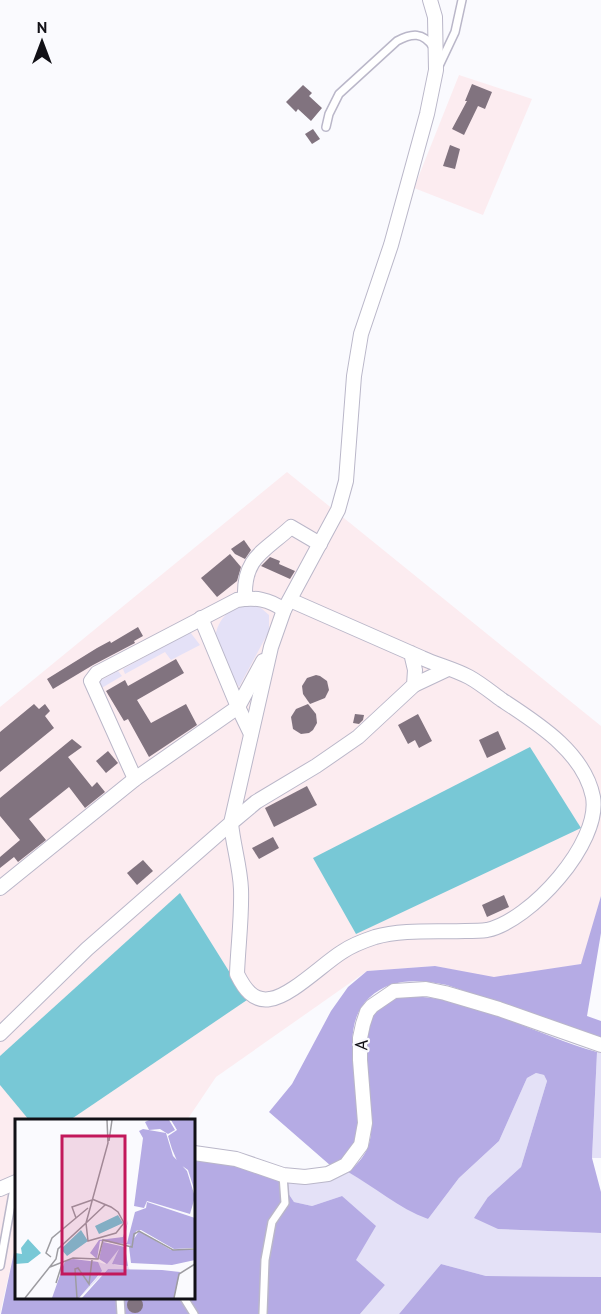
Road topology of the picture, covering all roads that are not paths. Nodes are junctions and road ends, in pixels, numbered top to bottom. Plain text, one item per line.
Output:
1 (430, 0) edge
2 (462, 0) edge
3 (436, 50) junction
4 (436, 70) junction
5 (326, 127) dead end
6 (320, 544) junction
7 (245, 599) junction
8 (287, 605) junction
9 (201, 618) junction
10 (271, 647) junction
11 (411, 653) junction
12 (448, 669) junction
13 (414, 685) junction
14 (238, 707) junction
15 (251, 734) junction
16 (135, 779) junction
17 (231, 823) junction
18 (0, 888) edge
19 (0, 1034) edge
20 (601, 1045) edge
21 (195, 1153) edge
22 (283, 1175) junction
23 (15, 1182) edge
24 (15, 1187) edge
25 (0, 1189) edge
26 (0, 1266) edge
27 (120, 1299) edge
28 (185, 1299) edge
29 (121, 1314) edge
30 (194, 1314) edge
31 (263, 1314) edge

1 - 3 street
2 - 4 lane
3 - 4 street
3 - 5 lane
4 - 6 street
6 - 7 street
6 - 8 street
7 - 8 street
7 - 9 street
8 - 10 street
8 - 11 street
9 - 14 street
9 - 16 street
10 - 14 street
10 - 15 street
11 - 12 street
11 - 13 street
12 - 13 street
12 - 17 street
13 - 17 street
14 - 15 street
14 - 16 street
15 - 17 street
16 - 18 street
17 - 19 street
20 - 22 street, A
21 - 22 street, A
22 - 31 lane
23 - 25 street
24 - 26 lane
27 - 29 lane
28 - 30 lane

